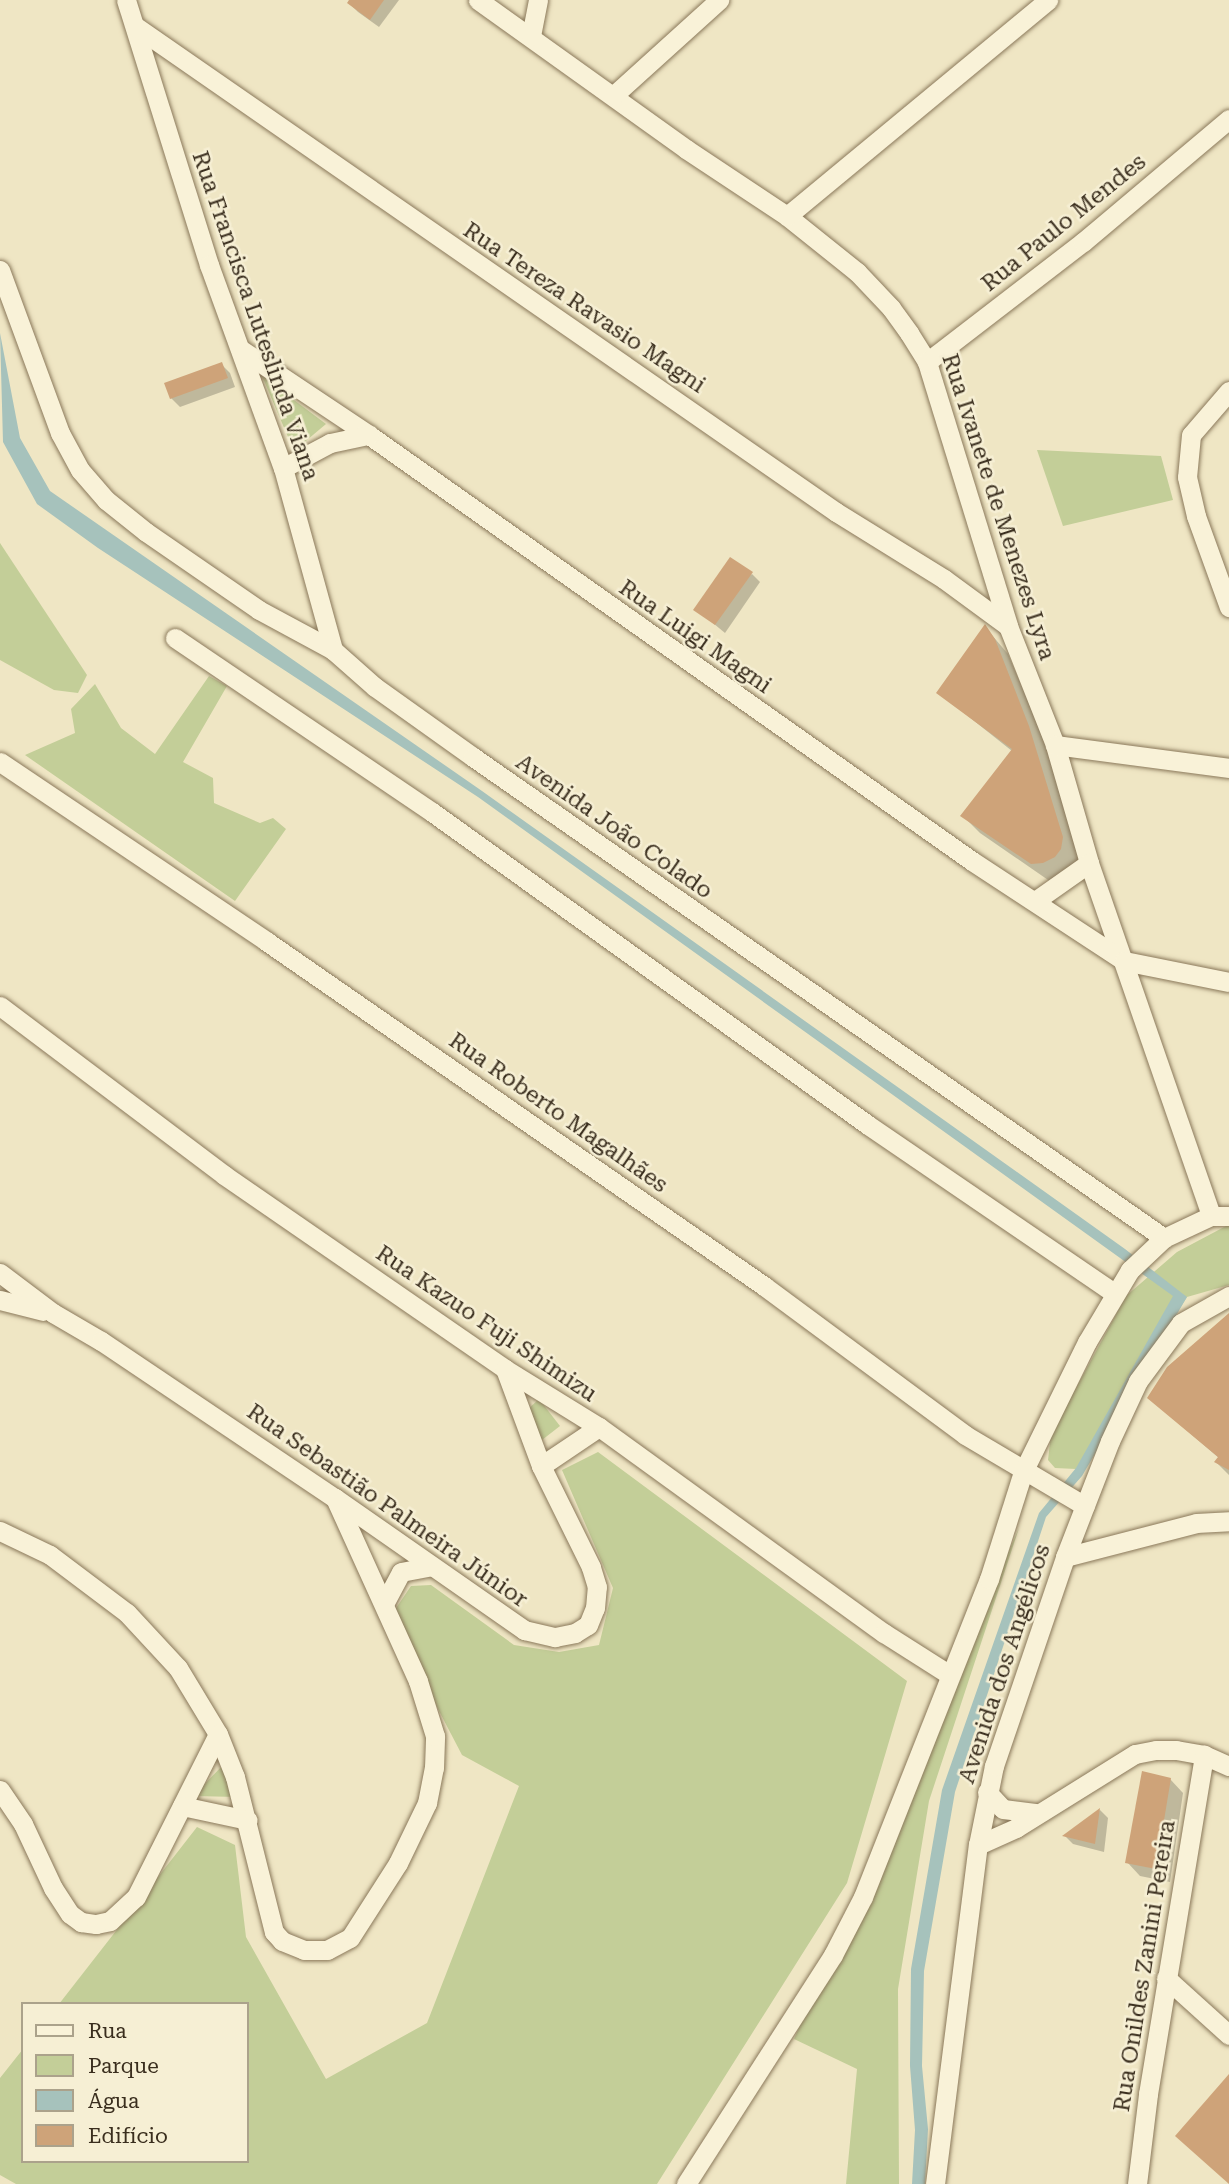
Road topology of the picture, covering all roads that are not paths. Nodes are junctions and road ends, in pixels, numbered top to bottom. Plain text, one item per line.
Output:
1 (126, 0) edge
2 (478, 0) edge
3 (538, 0) edge
4 (719, 0) edge
5 (1048, 0) edge
6 (135, 26) junction
7 (531, 36) junction
8 (614, 95) junction
9 (1229, 120) edge
10 (788, 216) junction
11 (0, 270) edge
12 (240, 349) junction
13 (927, 362) junction
14 (1229, 391) edge
15 (369, 435) junction
16 (283, 468) junction
17 (1229, 607) edge
18 (1008, 626) junction
19 (175, 638) dead end
20 (333, 650) junction
21 (1055, 745) junction
22 (0, 762) edge
23 (1229, 768) edge
24 (1088, 863) junction
25 (1035, 901) junction
26 (1124, 961) junction
27 (1229, 982) edge
28 (0, 1006) edge
29 (1220, 1216) edge
30 (1164, 1238) junction
31 (0, 1273) edge
32 (1114, 1293) junction
33 (1229, 1296) edge
34 (0, 1300) edge
35 (53, 1313) junction
36 (505, 1369) junction
37 (599, 1427) junction
38 (541, 1466) junction
39 (1023, 1472) junction
40 (335, 1498) junction
41 (1085, 1506) junction
42 (1229, 1521) edge
43 (0, 1531) edge
44 (1065, 1557) junction
45 (431, 1566) junction
46 (384, 1604) junction
47 (950, 1675) junction
48 (218, 1734) junction
49 (1204, 1755) junction
50 (1229, 1766) edge
51 (0, 1790) edge
52 (987, 1792) junction
53 (182, 1806) junction
54 (1037, 1813) junction
55 (248, 1820) junction
56 (978, 1845) junction
57 (1166, 1978) junction
58 (1229, 2035) edge
59 (686, 2184) edge
60 (935, 2184) edge
61 (1137, 2184) edge

1 - 6 street, Rua Francisca Luteslinda Viana
2 - 7 street, Rua Ivanete de Menezes Lyra
3 - 7 street
4 - 8 street
5 - 10 street
6 - 12 street, Rua Francisca Luteslinda Viana
6 - 18 street, Rua Tereza Ravasio Magni
7 - 8 street, Rua Ivanete de Menezes Lyra
8 - 10 street, Rua Ivanete de Menezes Lyra
9 - 13 street, Rua Paulo Mendes
10 - 13 street, Rua Ivanete de Menezes Lyra
11 - 20 street, Avenida João Colado
12 - 15 street, Rua Luigi Magni
12 - 16 street, Rua Francisca Luteslinda Viana
13 - 18 street, Rua Ivanete de Menezes Lyra
14 - 17 street
15 - 16 street
15 - 25 street, Rua Luigi Magni
16 - 20 street, Rua Francisca Luteslinda Viana
18 - 21 street, Rua Ivanete de Menezes Lyra
19 - 32 street
20 - 30 street, Avenida João Colado
21 - 23 street
21 - 24 street, Rua Ivanete de Menezes Lyra
22 - 39 street, Rua Roberto Magalhães
24 - 25 street
24 - 26 street, Rua Ivanete de Menezes Lyra
25 - 26 street, Rua Luigi Magni
26 - 27 street
26 - 29 street, Rua Ivanete de Menezes Lyra
28 - 36 street, Rua Kazuo Fuji Shimizu
29 - 30 street
30 - 32 street
31 - 35 street, Rua Sebastião Palmeira Júnior
32 - 39 street
33 - 41 street, Avenida dos Angélicos
34 - 35 street
35 - 40 street, Rua Sebastião Palmeira Júnior
36 - 37 street, Rua Kazuo Fuji Shimizu
36 - 38 street
37 - 38 street
37 - 47 street, Rua Kazuo Fuji Shimizu
38 - 45 street, Rua Sebastião Palmeira Júnior
39 - 41 street, Rua Roberto Magalhães
39 - 47 street
40 - 45 street, Rua Sebastião Palmeira Júnior
40 - 46 street
41 - 44 street, Avenida dos Angélicos
42 - 44 street
43 - 48 street
44 - 52 street, Avenida dos Angélicos
45 - 46 street
46 - 55 street
47 - 59 street
48 - 53 street
48 - 55 street
49 - 50 street
49 - 54 street
49 - 57 street, Rua Onildes Zanini Pereira
51 - 53 street
52 - 54 street
52 - 56 street, Avenida dos Angélicos
53 - 55 street
54 - 56 street
56 - 60 street, Avenida dos Angélicos
57 - 58 street
57 - 61 street, Rua Onildes Zanini Pereira

